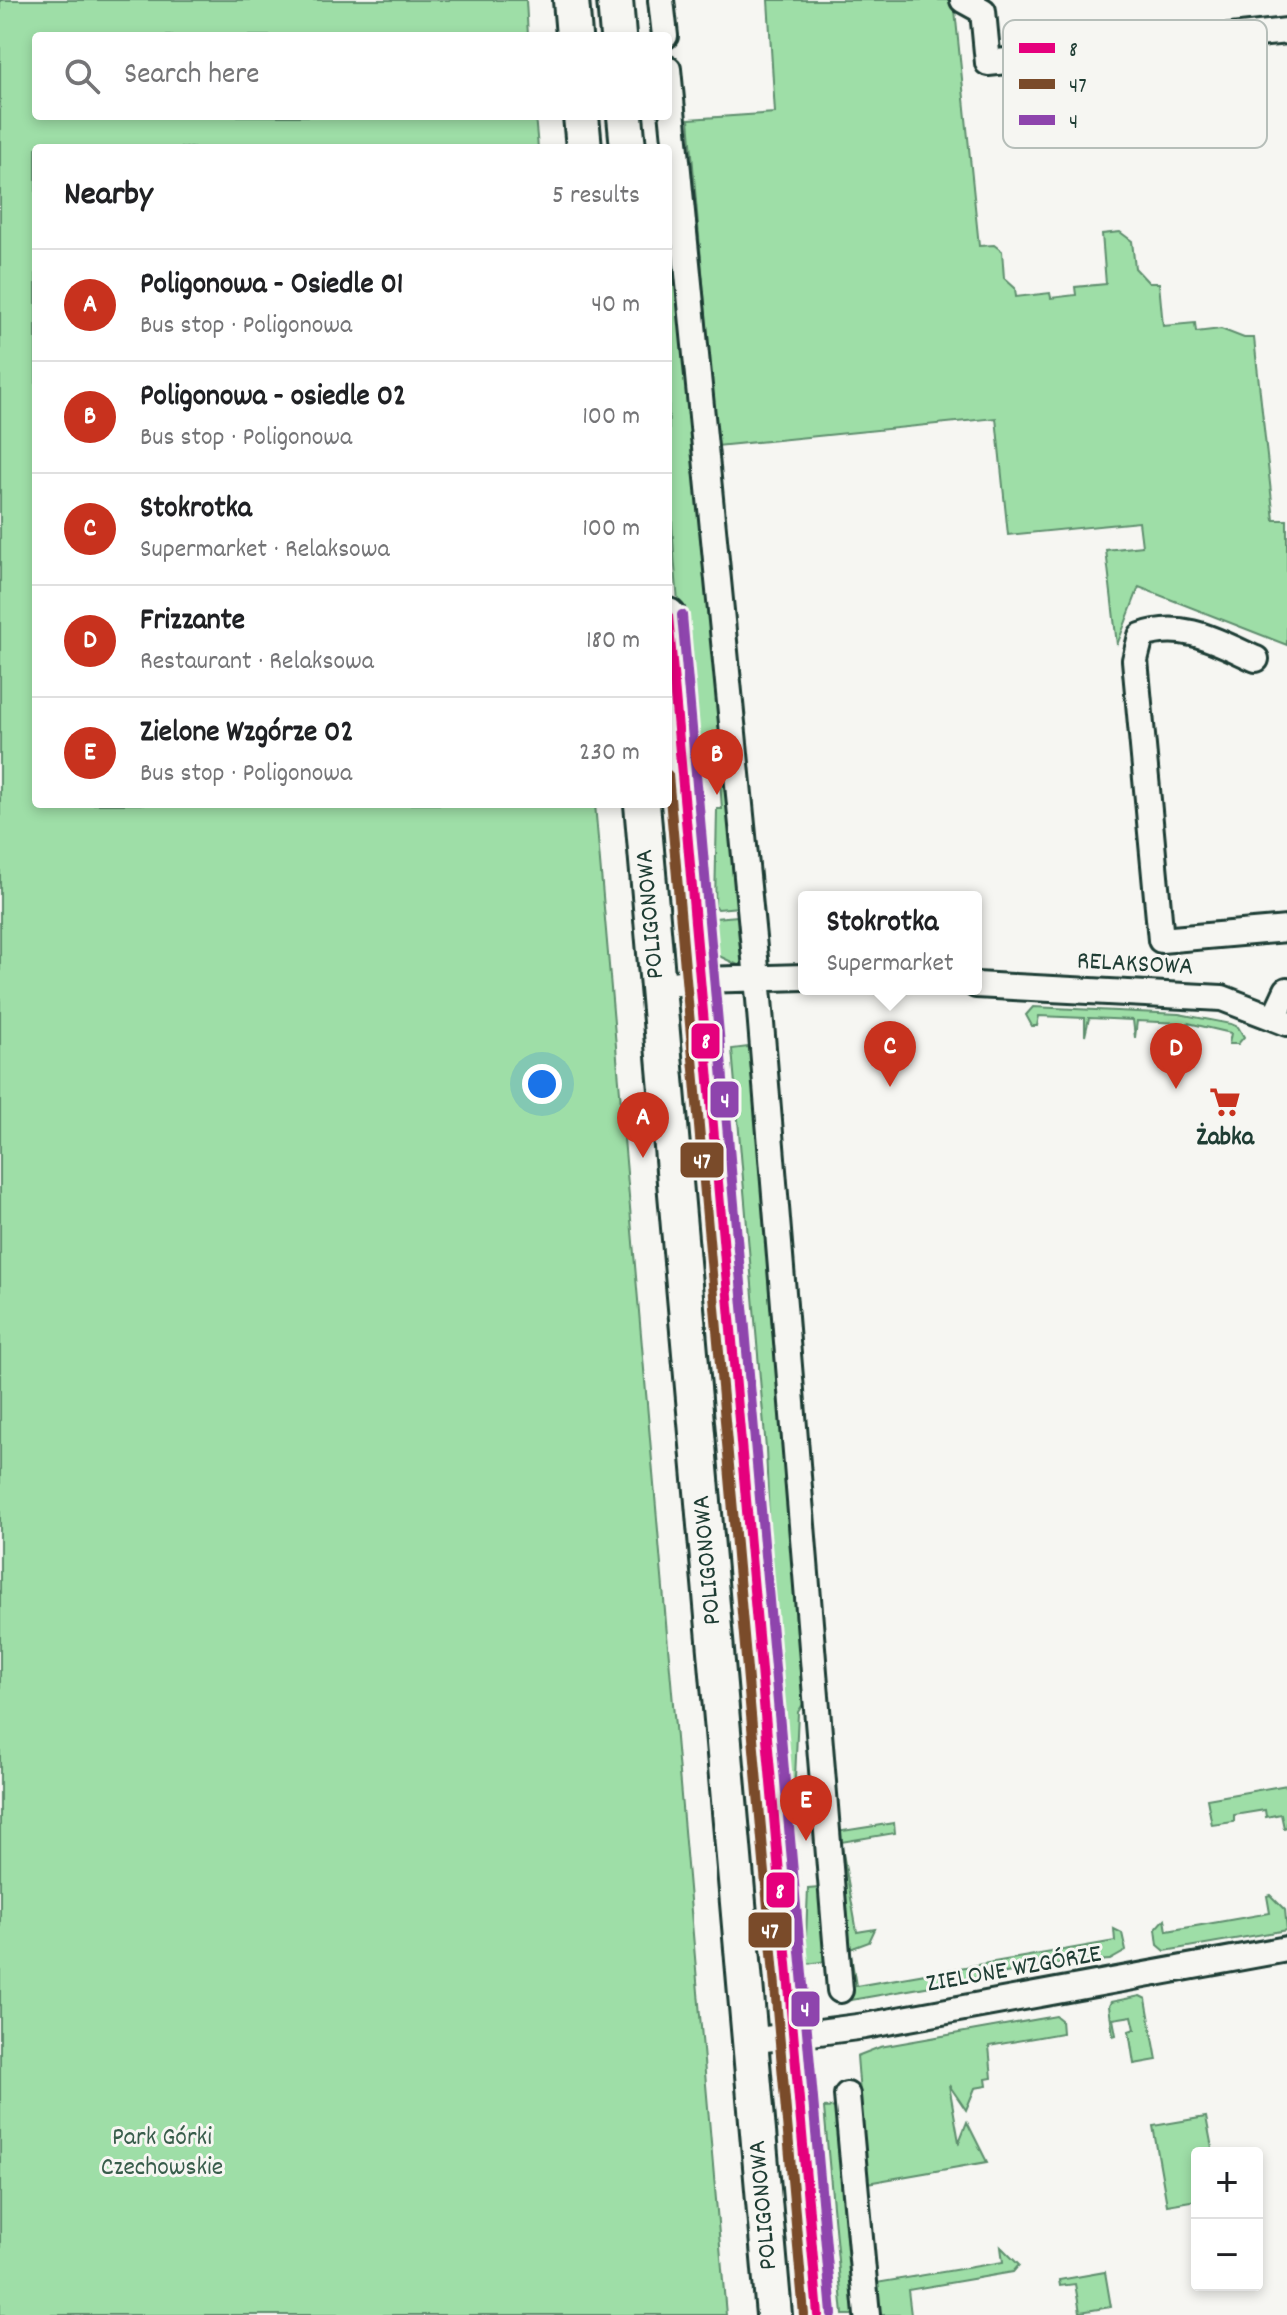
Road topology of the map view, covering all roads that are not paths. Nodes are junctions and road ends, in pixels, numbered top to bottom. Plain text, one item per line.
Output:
1 (571, 0) edge
2 (615, 0) edge
3 (661, 0) edge
4 (963, 0) edge
5 (1287, 31) edge
6 (574, 32) edge
7 (618, 32) edge
8 (665, 32) edge
9 (1267, 33) edge
10 (1003, 61) edge
11 (672, 110) edge
12 (581, 120) edge
13 (625, 120) edge
14 (584, 144) edge
15 (628, 144) edge
16 (1256, 659) dead end
17 (672, 663) edge
18 (642, 808) edge
19 (1287, 929) edge
20 (798, 977) edge
21 (756, 978) junction
22 (699, 980) junction
23 (982, 985) edge
24 (658, 986) junction
25 (1287, 990) edge
26 (1280, 1020) edge
27 (1287, 1949) edge
28 (840, 1990) dead end
29 (793, 2037) junction
30 (750, 2041) junction
31 (847, 2095) dead end
32 (774, 2315) edge
33 (818, 2315) edge
34 (867, 2315) edge

1 - 6 main road
2 - 7 main road
3 - 8 street
4 - 10 street
5 - 9 street
11 - 21 street
12 - 14 main road
13 - 15 main road
16 - 19 street
17 - 22 main road, POLIGONOWA
18 - 24 main road, POLIGONOWA
20 - 21 street
21 - 22 street
21 - 28 street
22 - 24 street
22 - 29 main road, POLIGONOWA
23 - 26 street, RELAKSOWA
24 - 30 main road, POLIGONOWA
25 - 26 street
27 - 29 street, ZIELONE WZGÓRZE
29 - 30 street, ZIELONE WZGÓRZE
29 - 33 main road, POLIGONOWA
30 - 32 main road, POLIGONOWA
31 - 34 street

